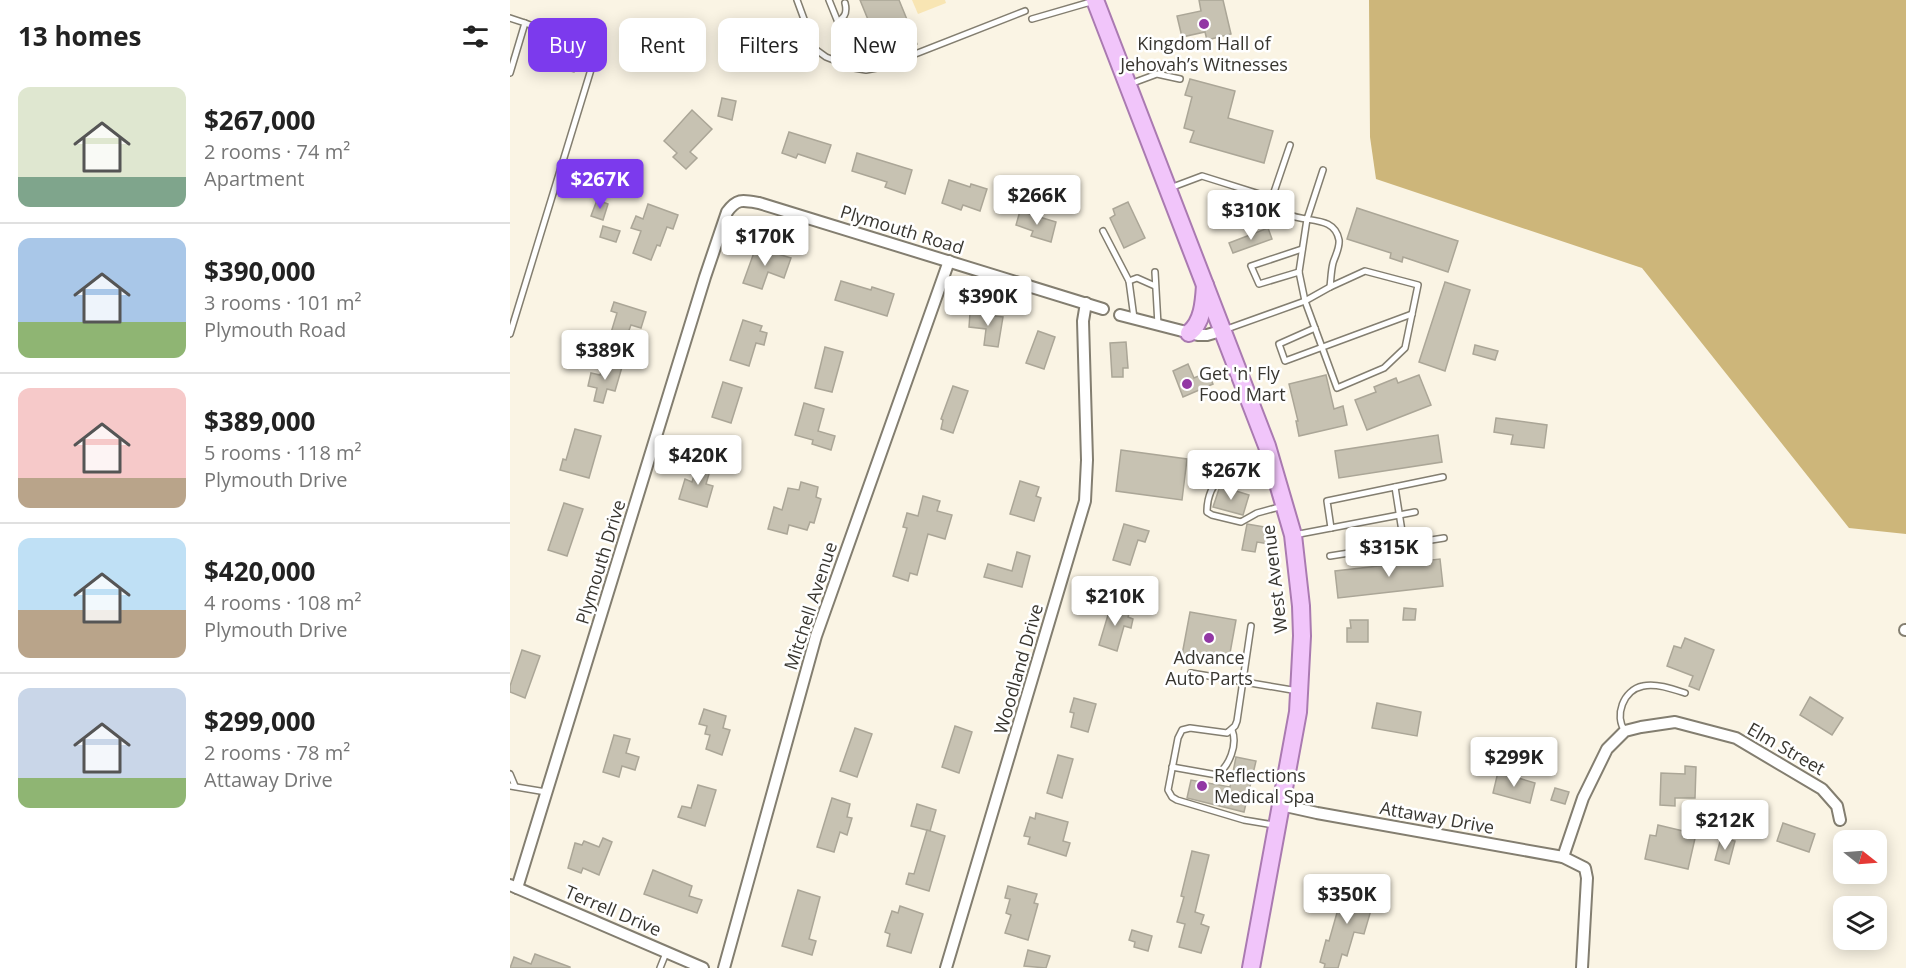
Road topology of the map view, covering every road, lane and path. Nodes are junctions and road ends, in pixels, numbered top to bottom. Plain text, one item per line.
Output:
1 (797, 0) edge
2 (829, 0) edge
3 (1095, 0) edge
4 (845, 3) dead end
5 (1025, 11) dead end
6 (510, 18) edge
7 (837, 18) edge
8 (841, 18) edge
9 (1032, 19) dead end
10 (525, 23) junction
11 (917, 53) edge
12 (831, 59) edge
13 (510, 73) edge
14 (1180, 79) dead end
15 (1128, 84) junction
16 (1290, 145) dead end
17 (1323, 170) dead end
18 (1168, 189) junction
19 (1272, 198) junction
20 (759, 203) joint
21 (1307, 219) junction
22 (1103, 231) dead end
23 (1302, 249) junction
24 (948, 261) junction
25 (1155, 272) dead end
26 (1299, 272) junction
27 (1129, 281) junction
28 (1205, 284) junction
29 (1155, 286) junction
30 (1330, 287) junction
31 (1305, 301) junction
32 (1086, 303) junction
33 (1103, 309) dead end
34 (1412, 314) junction
35 (1120, 315) dead end
36 (1135, 319) junction
37 (1158, 325) junction
38 (1315, 328) junction
39 (1224, 330) junction
40 (1189, 333) junction
41 (510, 334) edge
42 (1322, 347) junction
43 (1268, 450) junction
44 (1443, 477) dead end
45 (1395, 486) junction
46 (1285, 505) junction
47 (1415, 512) dead end
48 (1399, 515) junction
49 (1331, 528) junction
50 (1293, 535) junction
51 (1444, 538) dead end
52 (1404, 544) junction
53 (1330, 556) dead end
54 (1251, 626) dead end
55 (1191, 673) dead end
56 (1244, 682) junction
57 (1300, 692) junction
58 (1684, 693) dead end
59 (1232, 730) junction
60 (1626, 731) junction
61 (1172, 767) junction
62 (510, 774) edge
63 (512, 786) edge
64 (548, 792) junction
65 (1281, 805) junction
66 (1840, 820) dead end
67 (1278, 826) junction
68 (1563, 857) junction
69 (513, 886) edge
70 (667, 952) junction
71 (660, 968) edge
72 (703, 968) edge
73 (724, 968) edge
74 (946, 968) edge
75 (1251, 968) edge
76 (1582, 968) edge

1 - 12 lane
2 - 7 lane
3 - 9 lane
3 - 15 main road, West Avenue
4 - 8 lane
5 - 11 lane
6 - 10 lane
10 - 13 lane
10 - 41 lane
14 - 15 lane
15 - 18 main road, West Avenue
16 - 19 lane
17 - 21 lane
18 - 19 lane
18 - 28 main road, West Avenue
19 - 21 lane
20 - 24 street, Plymouth Road
20 - 64 street, Plymouth Drive
21 - 23 lane
21 - 30 lane
22 - 27 lane
23 - 26 lane
23 - 26 lane
24 - 32 street, Plymouth Road
24 - 73 street, Mitchell Avenue
25 - 29 lane
26 - 31 lane
27 - 29 lane
27 - 36 lane
28 - 39 main road, West Avenue
28 - 40 main road
29 - 37 lane
30 - 31 lane
30 - 34 lane
31 - 38 lane
31 - 39 lane
32 - 33 street, Plymouth Road
32 - 74 street, Woodland Drive
34 - 42 lane
34 - 42 lane
35 - 36 street
36 - 37 street
37 - 40 street
38 - 42 lane
38 - 42 lane
39 - 40 street
39 - 43 main road, West Avenue
43 - 46 main road, West Avenue
43 - 46 lane
44 - 45 lane
45 - 48 lane
45 - 49 lane
46 - 50 main road, West Avenue
47 - 48 lane
48 - 49 lane
48 - 52 lane
49 - 50 lane
50 - 57 main road, West Avenue
51 - 52 lane
52 - 53 lane
54 - 56 lane
55 - 56 lane
56 - 57 lane
56 - 59 lane
57 - 65 main road, West Avenue
58 - 60 lane
59 - 61 lane
59 - 61 lane
60 - 66 street, Elm Street
60 - 68 street
61 - 67 lane
62 - 63 lane
63 - 64 lane
64 - 69 street, Plymouth Drive
65 - 67 main road, West Avenue
65 - 68 street, Attaway Drive
67 - 75 main road, West Avenue
68 - 76 street, Attaway Drive
69 - 70 street, Terrell Drive
70 - 71 lane
70 - 72 street, Terrell Drive

